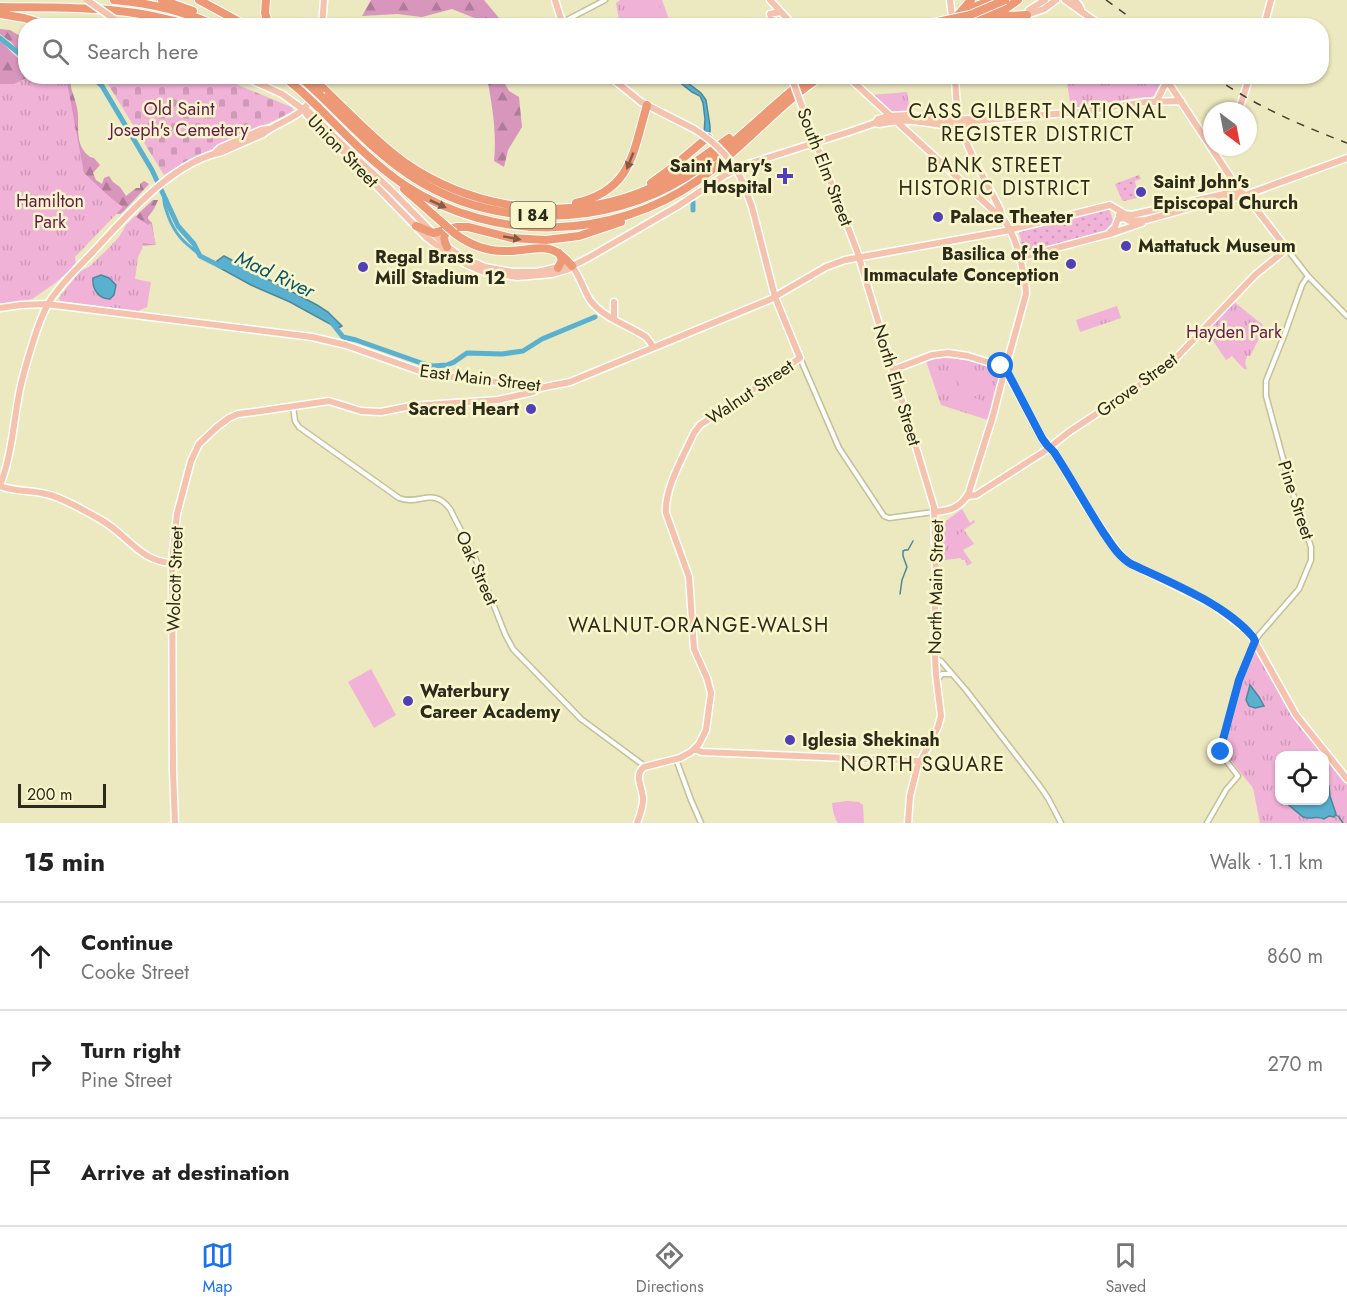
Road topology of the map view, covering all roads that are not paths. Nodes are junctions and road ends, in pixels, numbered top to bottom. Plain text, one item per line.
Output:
1 (87, 0) edge
2 (114, 0) edge
3 (162, 0) edge
4 (199, 0) edge
5 (266, 0) edge
6 (324, 0) edge
7 (555, 0) edge
8 (605, 0) edge
9 (770, 0) edge
10 (950, 0) edge
11 (971, 0) edge
12 (992, 0) edge
13 (1006, 0) edge
14 (1018, 0) edge
15 (1045, 0) edge
16 (1056, 0) edge
17 (1065, 0) edge
18 (1074, 0) edge
19 (1271, 0) edge
20 (0, 8) edge
21 (1080, 9) junction
22 (780, 12) junction
23 (0, 14) edge
24 (1027, 15) junction
25 (24, 18) edge
26 (112, 18) edge
27 (164, 18) edge
28 (196, 18) edge
29 (208, 18) edge
30 (233, 18) edge
31 (267, 18) edge
32 (323, 18) edge
33 (562, 18) edge
34 (574, 18) edge
35 (771, 18) edge
36 (786, 18) edge
37 (952, 18) edge
38 (956, 18) edge
39 (959, 18) edge
40 (963, 18) edge
41 (975, 18) edge
42 (981, 18) edge
43 (992, 18) edge
44 (1004, 18) edge
45 (1092, 18) edge
46 (1266, 18) edge
47 (261, 84) edge
48 (292, 84) edge
49 (311, 84) edge
50 (315, 84) edge
51 (316, 84) edge
52 (618, 84) edge
53 (794, 84) edge
54 (801, 84) edge
55 (811, 84) edge
56 (855, 84) edge
57 (956, 84) edge
58 (1163, 84) edge
59 (1169, 84) edge
60 (1248, 84) edge
61 (1181, 101) junction
62 (1155, 102) junction
63 (1244, 102) edge
64 (647, 105) junction
65 (304, 110) junction
66 (889, 116) junction
67 (290, 118) junction
68 (311, 120) junction
69 (895, 121) junction
70 (756, 122) junction
71 (960, 122) junction
72 (875, 123) junction
73 (1203, 135) edge
74 (708, 137) dead end
75 (816, 142) junction
76 (1217, 156) edge
77 (1347, 158) edge
78 (736, 169) junction
79 (388, 173) junction
80 (992, 195) junction
81 (1244, 195) junction
82 (620, 198) junction
83 (985, 202) junction
84 (523, 206) junction
85 (1102, 207) junction
86 (646, 209) junction
87 (1111, 209) junction
88 (1000, 214) junction
89 (1125, 216) junction
90 (1146, 220) junction
91 (1116, 224) junction
92 (416, 226) junction
93 (450, 229) junction
94 (1010, 230) junction
95 (1117, 231) junction
96 (433, 233) junction
97 (1109, 233) junction
98 (447, 247) junction
99 (1287, 249) junction
100 (558, 252) junction
101 (859, 257) junction
102 (1019, 258) junction
103 (572, 266) junction
104 (558, 268) junction
105 (501, 273) junction
106 (1308, 276) junction
107 (775, 297) junction
108 (614, 302) dead end
109 (48, 304) junction
110 (0, 308) edge
111 (1347, 316) edge
112 (614, 318) junction
113 (653, 347) junction
114 (800, 358) junction
115 (1005, 369) junction
116 (892, 370) junction
117 (1014, 383) junction
118 (1001, 385) junction
119 (540, 388) junction
120 (293, 406) junction
121 (1050, 447) junction
122 (0, 486) edge
123 (968, 496) junction
124 (934, 512) junction
125 (171, 563) junction
126 (1255, 641) junction
127 (935, 659) junction
128 (951, 675) junction
129 (936, 681) junction
130 (694, 749) junction
131 (676, 759) junction
132 (919, 761) junction
133 (646, 767) junction
134 (1347, 779) edge
135 (175, 823) edge
136 (637, 823) edge
137 (701, 823) edge
138 (908, 823) edge
139 (1061, 823) edge
140 (1207, 823) edge

1 - 26 main road, bridge
2 - 28 highway
3 - 29 highway
4 - 30 highway
5 - 31 highway
6 - 32 main road
7 - 33 main road
8 - 34 street
9 - 22 main road
10 - 37 main road
11 - 38 highway
12 - 40 highway
13 - 39 highway, bridge
13 - 41 highway, bridge
13 - 42 highway
14 - 43 highway
15 - 24 main road
16 - 24 main road
17 - 21 main road
18 - 21 main road
19 - 46 main road
20 - 27 highway
21 - 45 main road
22 - 35 main road
22 - 36 main road
23 - 25 highway
24 - 44 highway
47 - 65 main road
48 - 79 highway, I 84, bridge
49 - 70 highway, I 84, bridge
50 - 65 main road
51 - 84 highway, bridge
52 - 64 main road
53 - 75 main road, South Elm Street, bridge
54 - 70 highway, I 84
55 - 86 highway, I 84
56 - 66 main road
57 - 71 main road
58 - 62 main road
59 - 61 main road
60 - 63 main road
61 - 62 main road
61 - 73 main road
62 - 71 main road
64 - 78 main road, bridge
64 -> 84 highway
65 - 67 main road
65 - 68 main road, Union Street
65 - 96 main road, Union Street
66 - 69 main road
66 - 71 main road
66 - 72 main road, Union Street
67 - 68 main road
67 - 109 main road
68 - 92 main road, Union Street
69 - 71 main road, Union Street
69 - 72 main road, Union Street
69 - 83 main road
70 - 82 highway
71 - 80 main road
72 - 75 main road, Union Street
74 - 82 highway
75 - 78 main road, Union Street
75 - 101 main road, South Elm Street
76 - 81 main road
77 - 81 main road
78 - 103 main road, Union Street
78 - 107 main road, bridge
79 -> 86 highway, I 84
79 - 93 highway
80 - 83 main road
80 - 88 main road
81 - 89 main road
81 - 90 main road
81 - 99 main road
82 - 84 highway
83 - 88 main road
85 - 87 main road
85 - 89 main road
85 - 94 main road, East Main Street
93 -> 86 highway
87 - 89 main road
87 - 91 main road
88 - 94 main road
89 - 90 main road
89 - 91 main road
89 - 95 main road
90 - 95 main road
91 - 97 main road
92 - 96 highway
92 - 105 main road, Union Street
93 - 96 highway
93 - 98 highway
93 - 100 highway
94 - 101 main road, East Main Street
94 - 102 main road
95 - 97 main road
96 - 98 main road, Union Street
97 - 102 main road
98 - 105 main road, Union Street
99 - 106 street
99 - 121 main road, Grove Street
100 - 103 highway
100 - 104 highway
101 - 107 main road, East Main Street
101 - 116 main road, North Elm Street
102 - 115 main road
103 - 104 main road, Union Street
103 - 105 main road, Union Street
103 - 112 main road
104 - 105 main road, Union Street
106 - 111 street
106 - 126 street, Pine Street
107 - 113 main road, East Main Street
107 - 114 main road
108 - 112 main road
109 - 110 main road, East Main Street
109 - 119 main road, East Main Street
109 - 122 main road
112 - 113 main road
113 - 119 main road, East Main Street
114 - 124 street
114 - 130 main road, Walnut Street
115 - 116 main road
115 - 117 main road
115 - 118 main road
116 - 124 main road, North Elm Street
117 - 118 main road
117 - 121 main road
118 - 123 main road
119 - 120 main road, Wolcott Street
120 - 125 main road, Wolcott Street
120 - 133 street, Oak Street
121 - 123 main road, Grove Street
121 - 126 main road
122 - 125 main road
123 - 124 main road, North Main Street
124 - 127 main road, North Main Street
125 - 135 main road, Wolcott Street
126 - 134 main road
126 - 140 street, Pine Street
127 - 128 street
127 - 129 main road, North Main Street
128 - 129 street
128 - 139 street
129 - 132 main road, North Main Street
130 - 131 main road
130 - 132 main road
131 - 133 main road
131 - 137 street
132 - 138 main road, North Main Street
133 - 136 main road

